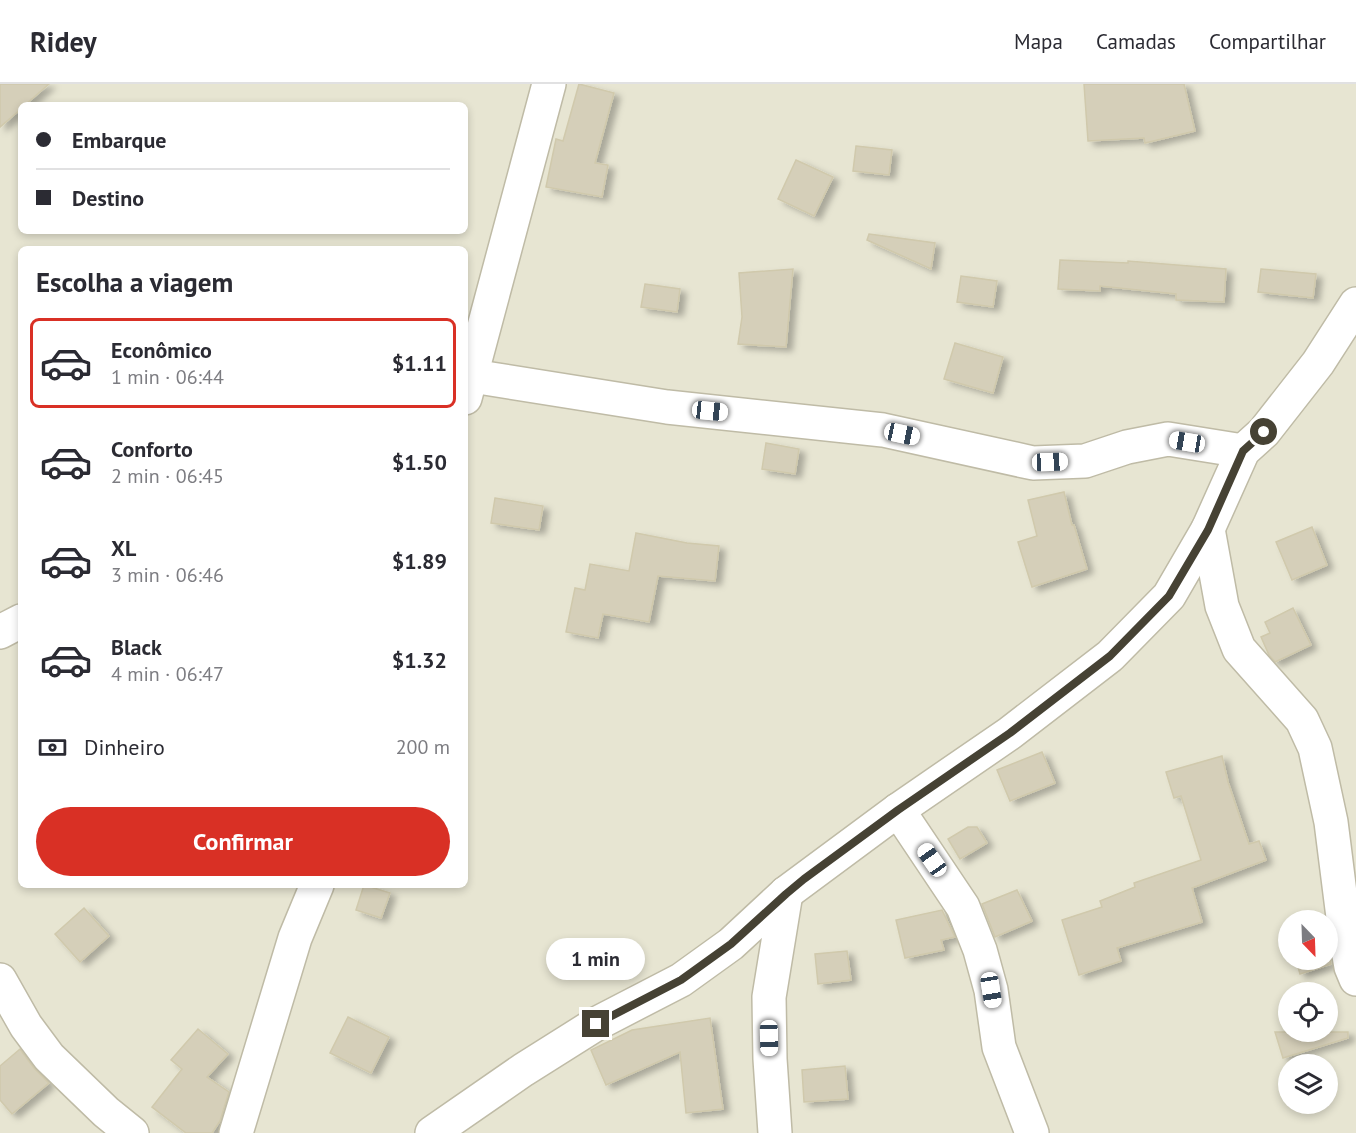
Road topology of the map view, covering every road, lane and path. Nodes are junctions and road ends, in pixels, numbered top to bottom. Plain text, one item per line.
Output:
1 (549, 84) edge
2 (1356, 304) edge
3 (470, 368) edge
4 (1243, 451) junction
5 (1208, 530) junction
6 (18, 623) edge
7 (0, 632) edge
8 (898, 810) junction
9 (316, 888) edge
10 (786, 894) junction
11 (1356, 979) edge
12 (0, 980) edge
13 (132, 1133) edge
14 (236, 1133) edge
15 (432, 1133) edge
16 (775, 1133) edge
17 (1032, 1133) edge

1 - 3 street
2 - 4 street
3 - 4 street
4 - 5 street
5 - 8 street
5 - 11 street
6 - 7 street
8 - 10 street
8 - 17 street
9 - 14 street
10 - 15 street
10 - 16 street
12 - 13 street

